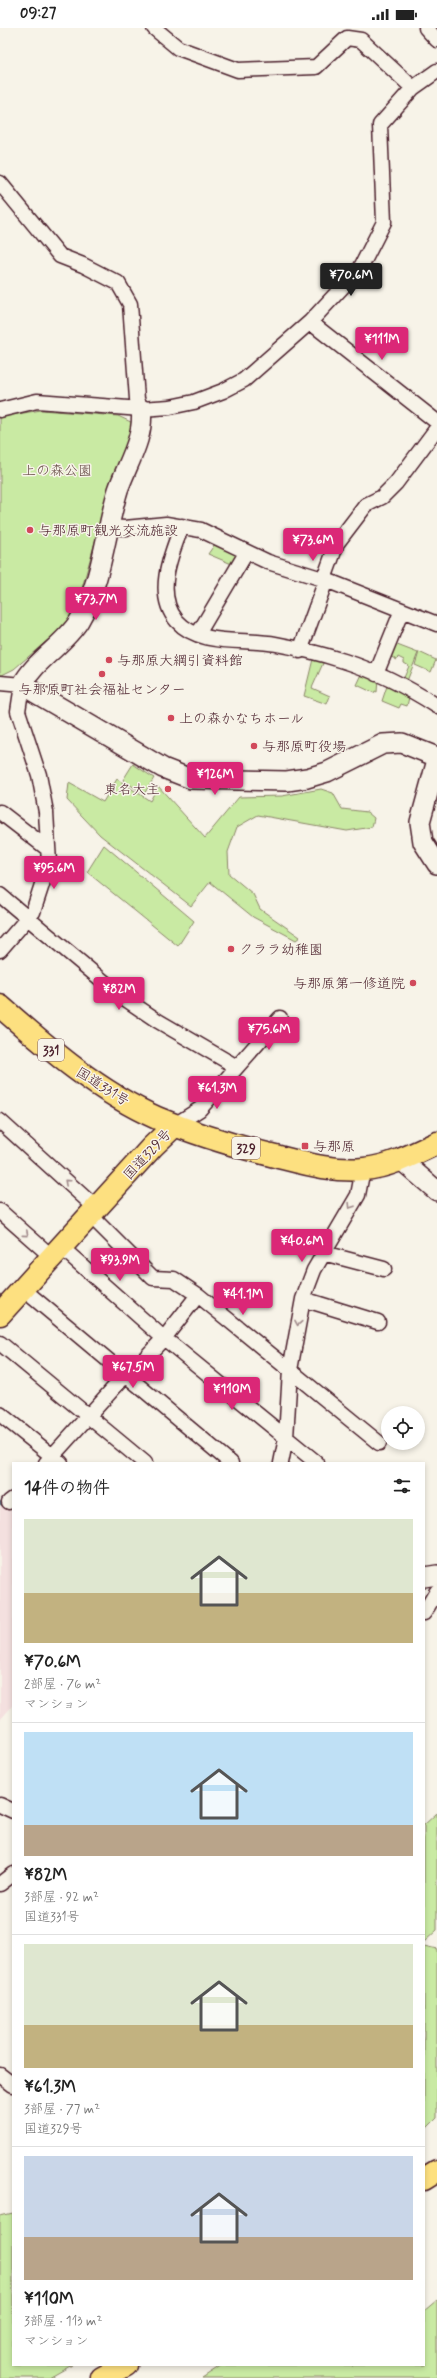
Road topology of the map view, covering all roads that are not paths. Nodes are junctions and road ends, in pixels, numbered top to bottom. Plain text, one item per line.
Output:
1 (154, 28) edge
2 (426, 28) edge
3 (437, 40) edge
4 (437, 71) edge
5 (413, 88) junction
6 (0, 183) edge
7 (310, 322) junction
8 (141, 409) junction
9 (0, 410) edge
10 (437, 422) edge
11 (437, 428) edge
12 (182, 526) junction
13 (109, 527) junction
14 (246, 553) junction
15 (325, 580) junction
16 (402, 610) junction
17 (437, 624) edge
18 (198, 634) junction
19 (300, 650) junction
20 (376, 674) junction
21 (0, 683) edge
22 (22, 685) junction
23 (436, 702) edge
24 (437, 757) edge
25 (437, 760) edge
26 (0, 812) edge
27 (48, 849) junction
28 (437, 864) edge
29 (0, 895) edge
30 (27, 919) junction
31 (0, 950) edge
32 (0, 1006) edge
33 (280, 1018) dead end
34 (237, 1066) junction
35 (0, 1121) edge
36 (175, 1125) junction
37 (437, 1143) edge
38 (400, 1160) junction
39 (363, 1169) junction
40 (437, 1191) edge
41 (0, 1211) edge
42 (93, 1212) junction
43 (57, 1252) junction
44 (323, 1253) junction
45 (384, 1268) dead end
46 (23, 1288) junction
47 (198, 1295) junction
48 (303, 1299) junction
49 (1, 1312) edge
50 (378, 1322) dead end
51 (165, 1337) junction
52 (0, 1344) edge
53 (290, 1370) junction
54 (127, 1377) junction
55 (0, 1414) edge
56 (89, 1418) junction
57 (286, 1438) junction
58 (379, 1443) dead end
59 (53, 1461) edge
60 (144, 1462) edge
61 (230, 1462) edge
62 (281, 1462) edge
63 (316, 1462) edge
64 (437, 1575) edge
65 (425, 1577) edge
66 (436, 1595) edge
67 (425, 1612) edge
68 (0, 1805) edge
69 (12, 1811) edge
70 (12, 1875) edge
71 (0, 1884) edge
72 (0, 2075) edge
73 (12, 2084) edge
74 (437, 2171) edge
75 (425, 2178) edge
76 (124, 2366) edge
77 (102, 2378) edge

1 - 5 street
2 - 3 street
4 - 5 street
5 - 7 street
6 - 8 street
7 - 8 street
7 - 10 street
8 - 9 street
8 - 13 street
11 - 15 street
12 - 13 street
12 - 14 street
12 - 18 street
13 - 22 street
14 - 15 street
14 - 18 street
15 - 16 street
15 - 19 street
16 - 17 street
16 - 20 street
18 - 19 street
19 - 20 street
20 - 23 street
21 - 22 street
22 - 24 street
22 - 27 street
25 - 28 street
26 - 27 street
27 - 30 street
29 - 30 street
30 - 31 street
30 - 34 street
32 - 36 highway, 国道331号 / 331
33 - 34 street
34 - 36 street
42 -> 35 street
36 - 39 highway, 国道329号 / 329
36 - 42 highway, 国道329号
37 - 38 highway, 国道329号 / 329
38 - 39 highway, 国道329号 / 329
38 - 40 street
39 -> 44 street
41 -> 43 street
42 - 43 highway, 国道329号
42 - 47 street
43 - 46 highway, 国道329号
43 - 51 street
44 - 45 street
44 - 48 street
46 - 49 highway, 国道329号
46 - 54 street
47 - 51 street
47 - 53 street
48 - 50 street
48 -> 53 street
51 - 54 street
51 - 57 street
52 - 56 street
53 - 57 street
53 - 58 street
54 - 56 street
54 - 61 street
55 - 59 street
56 - 59 street
56 - 60 street
57 - 62 street
57 - 63 street
64 - 65 street
66 - 67 street
68 - 69 street
70 - 71 street
72 - 73 street
74 - 75 highway
76 - 77 highway

